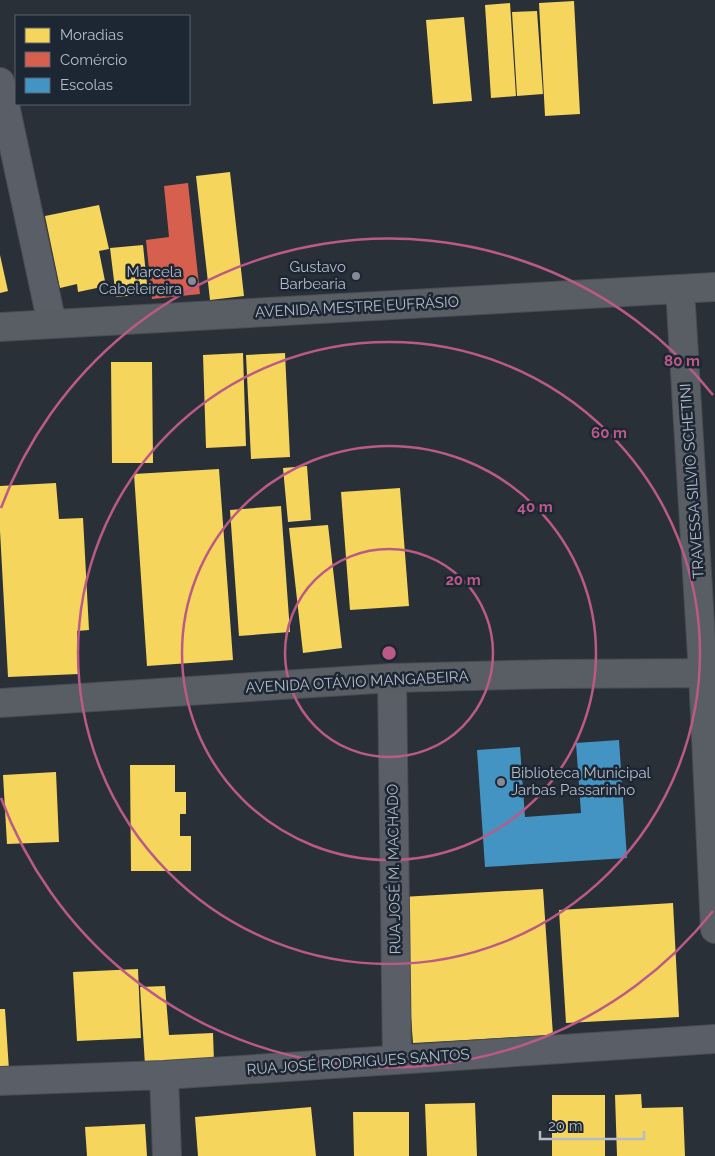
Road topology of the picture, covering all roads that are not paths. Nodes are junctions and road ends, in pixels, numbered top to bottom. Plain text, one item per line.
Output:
1 (0, 82) edge
2 (715, 287) edge
3 (680, 289) junction
4 (52, 324) junction
5 (0, 327) edge
6 (709, 673) edge
7 (392, 678) junction
8 (0, 703) edge
9 (715, 929) edge
10 (715, 1039) edge
11 (397, 1060) junction
12 (164, 1075) junction
13 (0, 1081) edge
14 (167, 1156) edge

1 - 4 street
2 - 3 street, AVENIDA MESTRE EUFRÁSIO
3 - 4 street, AVENIDA MESTRE EUFRÁSIO
3 - 6 street, TRAVESSA SILVIO SCHETINI
4 - 5 street, AVENIDA MESTRE EUFRÁSIO
6 - 7 street, AVENIDA OTÁVIO MANGABEIRA
6 - 9 street, TRAVESSA SILVIO SCHETINI
7 - 8 street, AVENIDA OTÁVIO MANGABEIRA
7 - 11 street, RUA JOSÉ M. MACHADO
10 - 11 street, RUA JOSÉ RODRIGUES SANTOS
11 - 12 street, RUA JOSÉ RODRIGUES SANTOS
12 - 13 street, RUA JOSÉ RODRIGUES SANTOS
12 - 14 street

